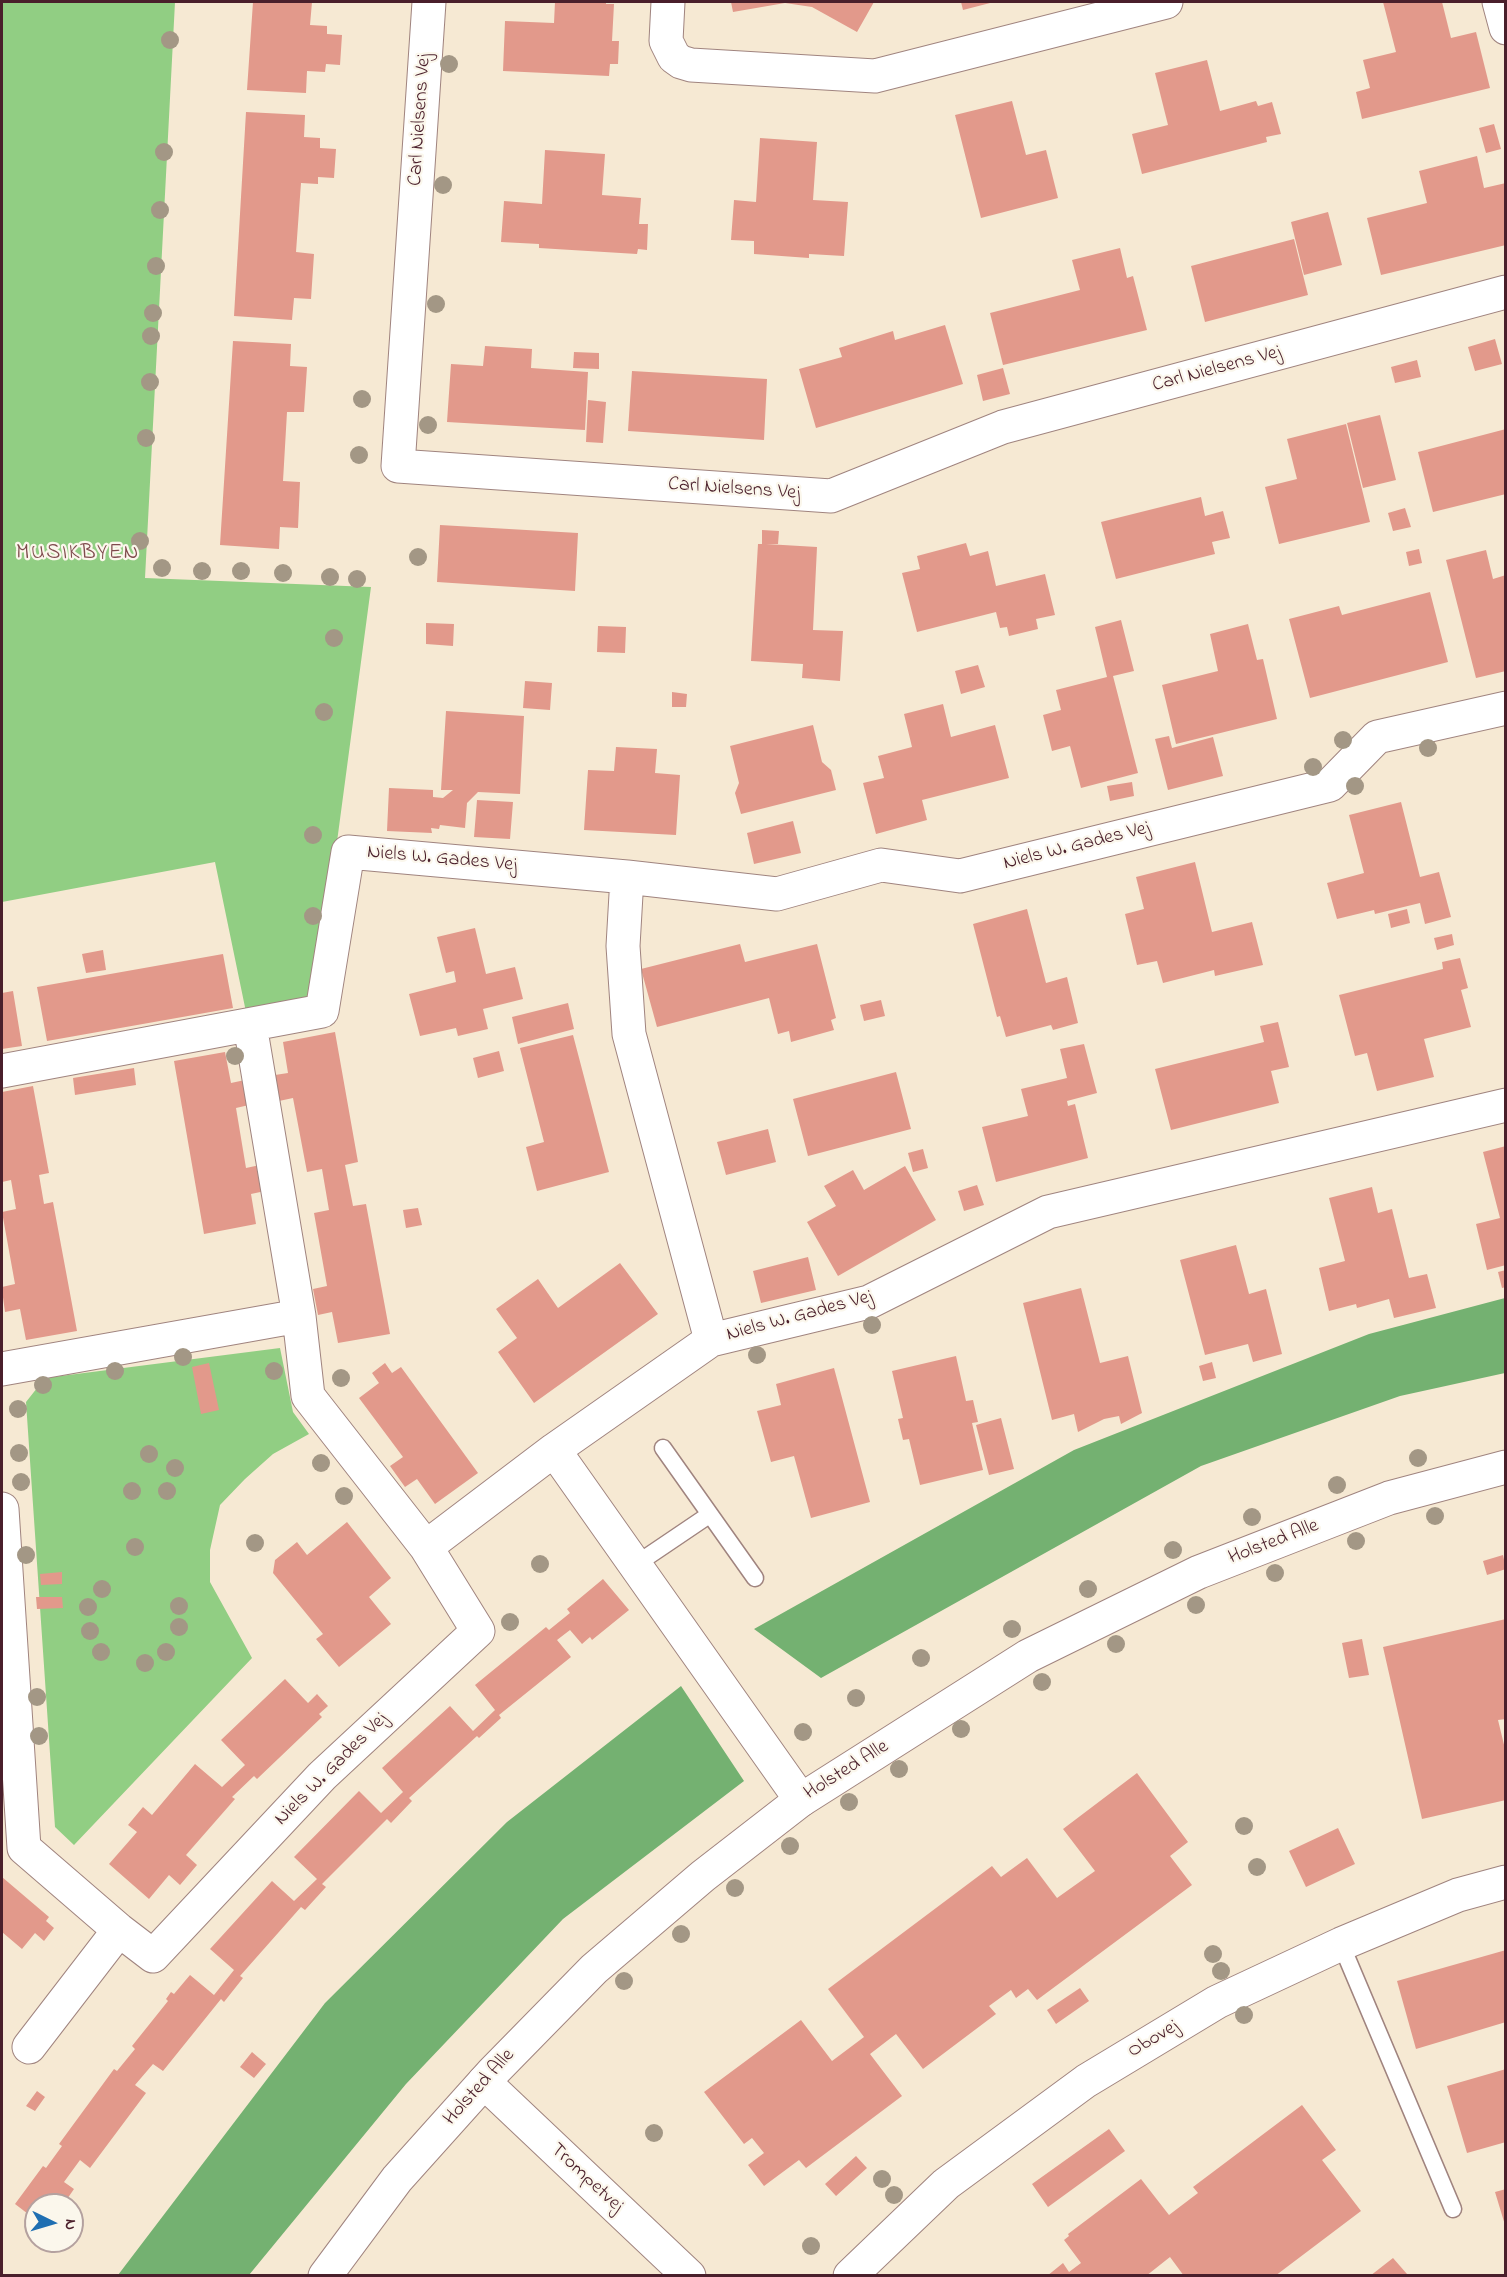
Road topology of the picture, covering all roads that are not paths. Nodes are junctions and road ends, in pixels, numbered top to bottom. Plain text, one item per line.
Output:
1 (429, 2) edge
2 (668, 2) edge
3 (1166, 2) edge
4 (1499, 2) edge
5 (1506, 28) edge
6 (1506, 292) edge
7 (1506, 708) edge
8 (627, 877) junction
9 (250, 1025) junction
10 (2, 1071) edge
11 (1506, 1106) edge
12 (299, 1316) junction
13 (711, 1340) junction
14 (2, 1369) edge
15 (663, 1448) dead end
16 (554, 1450) junction
17 (1506, 1467) edge
18 (2, 1509) edge
19 (709, 1515) junction
20 (426, 1547) junction
21 (635, 1565) junction
22 (755, 1578) dead end
23 (4, 1588) edge
24 (801, 1800) junction
25 (1506, 1882) edge
26 (119, 1930) junction
27 (1341, 1944) junction
28 (29, 2046) dead end
29 (484, 2082) junction
30 (1453, 2210) dead end
31 (325, 2276) edge
32 (689, 2276) edge
33 (850, 2276) edge

1 - 6 street, Carl Nielsens Vej
2 - 3 street
4 - 5 street
7 - 8 street, Niels W. Gades Vej
8 - 9 street, Niels W. Gades Vej
8 - 13 street, Niels W. Gades Vej
9 - 10 street, Niels W. Gades Vej
9 - 12 street, Niels W. Gades Vej
11 - 13 street, Niels W. Gades Vej
12 - 14 street
12 - 20 street, Niels W. Gades Vej
13 - 16 street, Niels W. Gades Vej
15 - 19 lane
16 - 20 street, Niels W. Gades Vej
16 - 21 street
17 - 24 street, Holsted Alle
18 - 23 street, Niels W. Gades Vej
19 - 21 lane
19 - 22 lane
20 - 26 street, Niels W. Gades Vej
21 - 24 street
23 - 26 street, Niels W. Gades Vej
24 - 29 street, Holsted Alle
25 - 27 street, Obovej
26 - 28 street
27 - 30 lane
27 - 33 street, Obovej
29 - 31 street, Holsted Alle
29 - 32 street, Trompetvej

